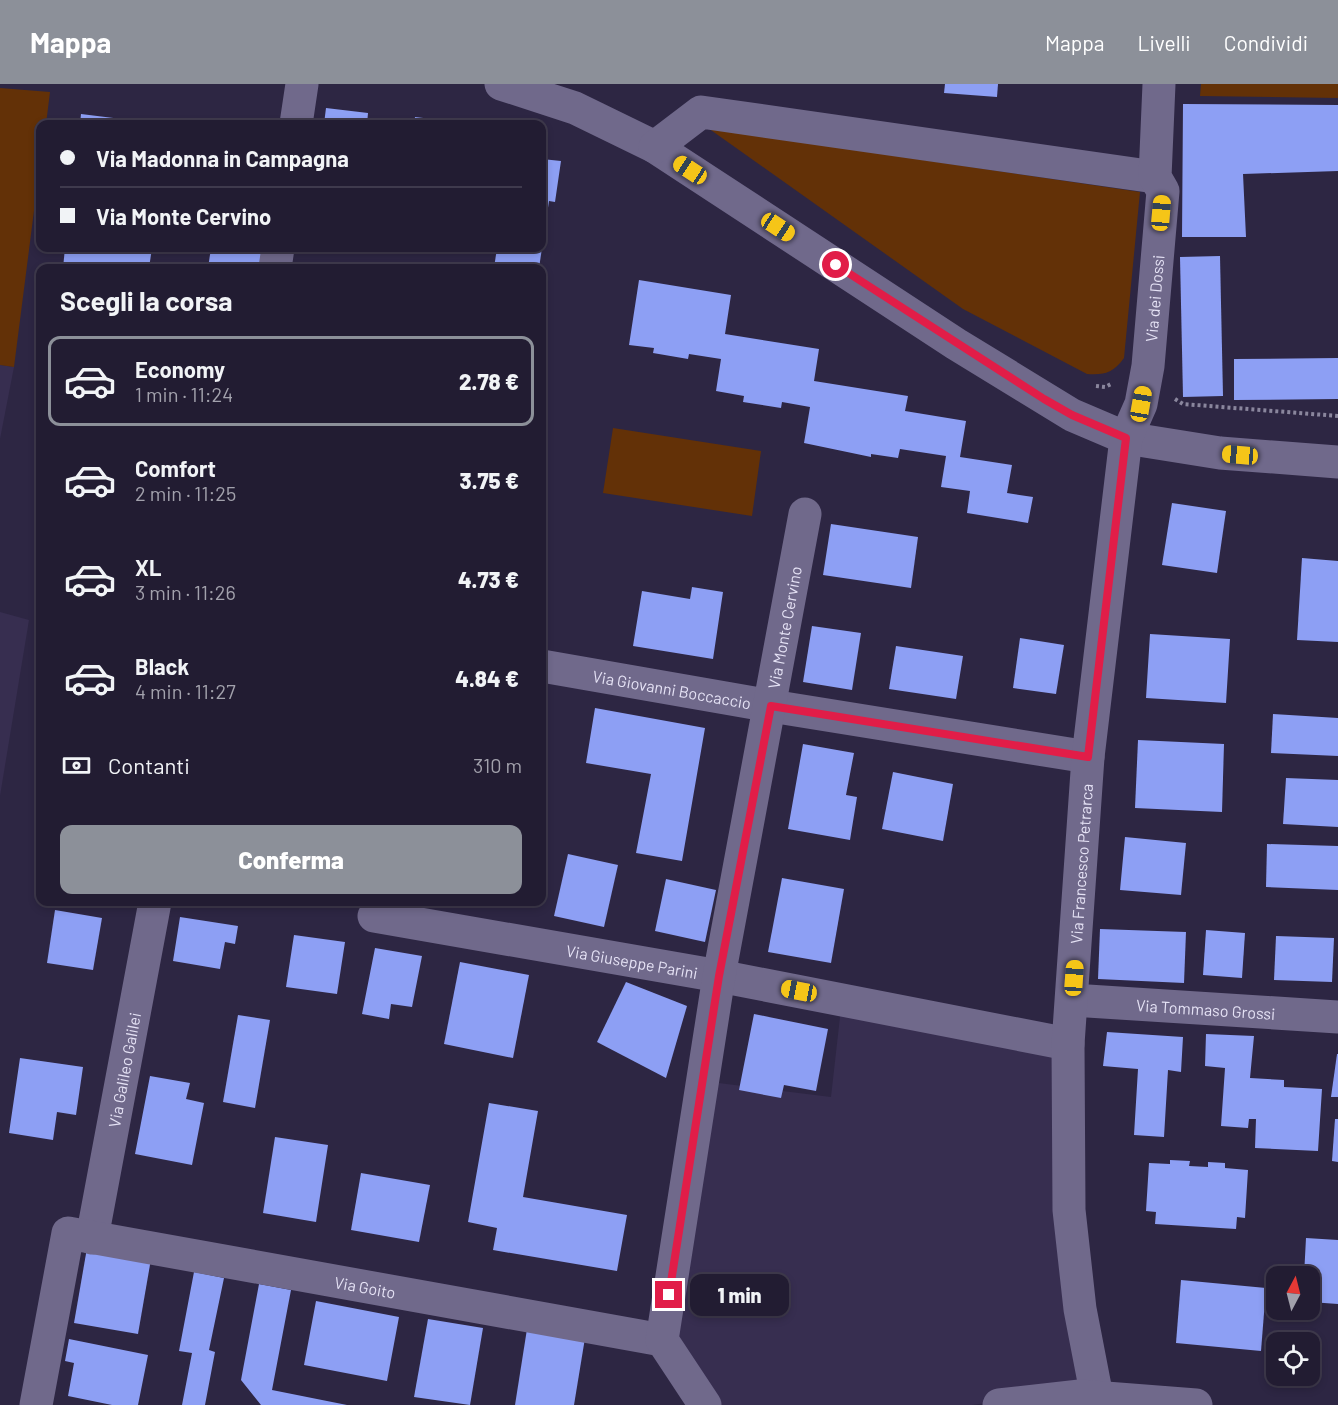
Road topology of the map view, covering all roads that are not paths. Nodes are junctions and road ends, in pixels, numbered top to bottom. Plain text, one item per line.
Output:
1 (302, 84) edge
2 (501, 84) edge
3 (1160, 84) edge
4 (298, 120) edge
5 (655, 147) junction
6 (1155, 177) junction
7 (1126, 438) junction
8 (1338, 462) edge
9 (805, 514) dead end
10 (546, 667) edge
11 (771, 706) junction
12 (1088, 757) junction
13 (154, 906) edge
14 (374, 916) dead end
15 (719, 976) junction
16 (1072, 1000) junction
17 (1338, 1017) edge
18 (1068, 1044) junction
19 (80, 1235) junction
20 (662, 1340) junction
21 (1095, 1401) edge
22 (36, 1405) edge
23 (705, 1405) edge
24 (999, 1405) edge
25 (1196, 1405) edge

1 - 4 street
2 - 5 street
3 - 6 street, Via dei Dossi
5 - 6 street
5 - 7 street
6 - 7 street, Via dei Dossi
7 - 8 street
7 - 12 street, Via Francesco Petrarca
9 - 11 street, Via Monte Cervino
10 - 11 street, Via Giovanni Boccaccio
11 - 12 street, Via Giovanni Boccaccio
11 - 15 street, Via Monte Cervino
12 - 16 street, Via Francesco Petrarca
13 - 19 street, Via Galileo Galilei
14 - 15 street, Via Giuseppe Parini
15 - 18 street, Via Giuseppe Parini
15 - 20 street, Via Monte Cervino
16 - 17 street, Via Tommaso Grossi
16 - 18 street, Via Francesco Petrarca
18 - 21 street, Via Francesco Petrarca
19 - 20 street, Via Goito
19 - 22 street, Via Galileo Galilei
20 - 23 street
21 - 24 street
21 - 25 street

